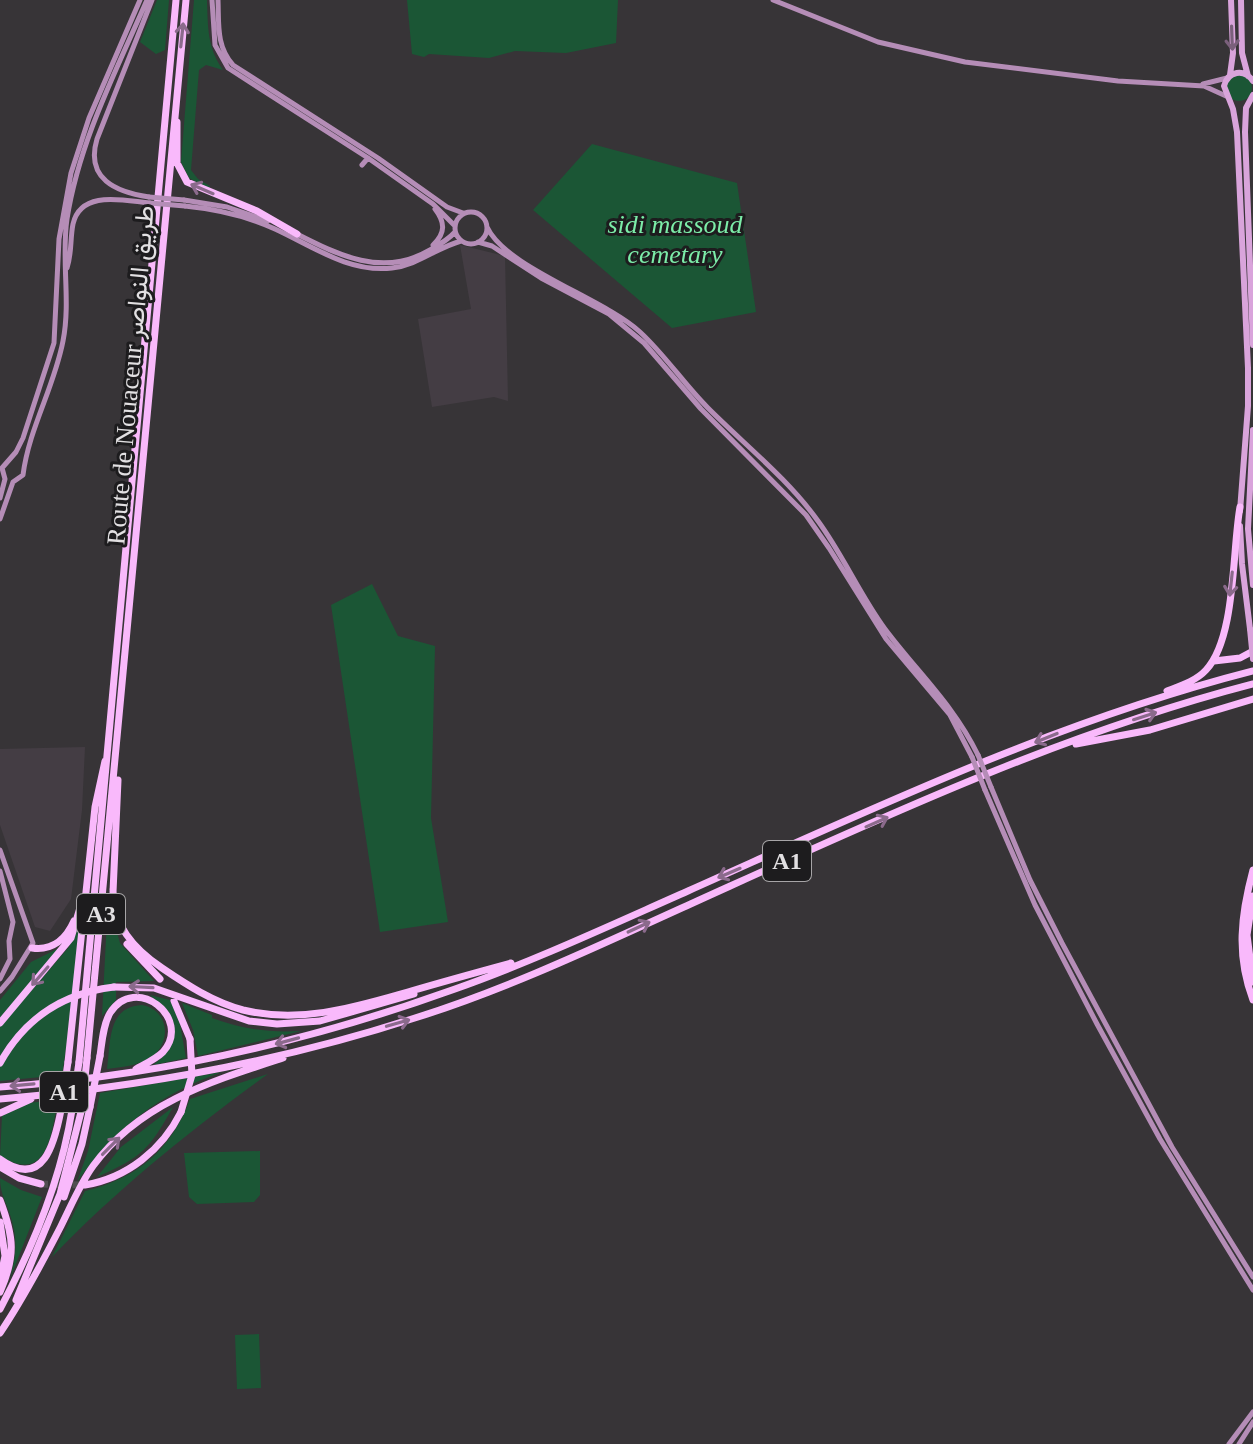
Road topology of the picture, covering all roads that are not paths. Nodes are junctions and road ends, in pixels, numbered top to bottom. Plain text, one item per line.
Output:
1 (140, 0) edge
2 (149, 0) edge
3 (176, 0) edge
4 (186, 0) edge
5 (215, 0) edge
6 (773, 0) edge
7 (1231, 0) edge
8 (1241, 0) edge
9 (1229, 76) junction
10 (1251, 78) edge
11 (1194, 85) junction
12 (1228, 98) junction
13 (1251, 98) edge
14 (175, 113) junction
15 (368, 158) junction
16 (362, 165) dead end
17 (150, 200) junction
18 (184, 203) junction
19 (433, 204) junction
20 (463, 213) junction
21 (487, 227) junction
22 (454, 228) junction
23 (297, 234) junction
24 (461, 241) junction
25 (478, 242) junction
26 (427, 252) junction
27 (65, 273) junction
28 (1253, 345) edge
29 (1253, 430) edge
30 (11, 460) junction
31 (23, 466) junction
32 (5, 479) junction
33 (13, 482) junction
34 (0, 498) edge
35 (1240, 507) junction
36 (0, 519) edge
37 (1253, 585) edge
38 (1253, 651) edge
39 (1253, 659) edge
40 (1214, 661) junction
41 (1253, 671) edge
42 (1253, 684) edge
43 (1253, 701) edge
44 (1118, 711) junction
45 (113, 753) junction
46 (1043, 753) junction
47 (975, 756) junction
48 (115, 770) junction
49 (988, 788) junction
50 (0, 850) edge
51 (91, 855) junction
52 (1253, 870) edge
53 (0, 871) edge
54 (113, 889) junction
55 (1253, 896) edge
56 (81, 908) junction
57 (29, 933) junction
58 (11, 935) junction
59 (11, 950) junction
60 (29, 951) junction
61 (541, 955) junction
62 (485, 970) junction
63 (0, 979) edge
64 (160, 979) dead end
65 (1253, 982) edge
66 (0, 991) edge
67 (1253, 1000) edge
68 (174, 1001) dead end
69 (0, 1023) edge
70 (338, 1041) junction
71 (83, 1060) junction
72 (0, 1063) edge
73 (131, 1072) junction
74 (0, 1087) edge
75 (44, 1095) junction
76 (0, 1099) edge
77 (86, 1108) junction
78 (0, 1113) edge
79 (0, 1159) edge
80 (0, 1167) edge
81 (41, 1184) tunnel mouth
82 (85, 1185) tunnel mouth
83 (0, 1200) edge
84 (0, 1222) edge
85 (1253, 1277) edge
86 (0, 1280) edge
87 (1253, 1290) edge
88 (0, 1292) edge
89 (0, 1309) edge
90 (0, 1332) edge
91 (1253, 1412) edge
92 (1253, 1422) edge
93 (1229, 1444) edge
94 (1239, 1444) edge

1 - 30 main road
2 - 17 main road
2 - 27 main road
3 - 45 highway, Route de Nouaceur طريق النواصر
14 -> 4 highway, Route de Nouaceur طريق النواصر
5 - 15 main road
5 - 20 main road
6 - 11 main road
7 -> 9 main road
8 - 10 main road
9 - 10 main road
9 - 11 main road
9 - 12 main road
11 - 12 main road
12 - 13 main road
12 - 35 main road
13 - 28 main road
23 -> 14 highway
14 - 45 highway, Route de Nouaceur طريق النواصر
15 - 16 main road
15 - 19 main road
17 - 18 main road, bridge
17 - 27 main road
18 - 23 main road
18 - 24 main road
19 - 22 main road
19 - 26 main road
20 - 21 main road
20 - 22 main road
21 - 25 main road
21 - 47 main road
22 - 24 main road
22 - 26 main road
23 - 26 main road
24 - 25 main road
25 - 47 main road
27 - 31 main road
29 - 37 main road
30 - 31 main road
30 - 32 main road
31 - 33 main road
32 - 33 main road
32 - 34 main road
33 - 36 main road
35 - 39 main road, bridge
35 -> 40 highway
38 - 40 highway
40 - 44 highway
41 - 44 highway, A1
46 -> 42 highway, A1
43 - 46 highway
44 -> 61 highway, A1
45 - 48 highway, A3
45 - 51 highway
45 - 71 highway, A3
70 -> 46 highway, A1
47 - 49 main road, bridge
48 - 54 highway
48 - 71 highway, A3
49 - 85 main road
49 - 87 main road
50 - 57 main road
51 - 56 highway
51 - 79 highway, bridge
52 - 67 highway
53 - 58 main road
54 - 62 highway
54 - 64 highway
55 - 65 highway
56 - 60 highway
56 -> 69 highway
57 - 58 main road
57 - 60 main road
58 - 59 main road
59 - 60 main road
59 - 63 main road
60 - 66 main road
61 - 62 highway
61 -> 73 highway, A1
62 -> 72 highway, bridge
68 - 82 highway, bridge
70 - 75 highway, A1
90 -> 70 highway
71 - 77 highway, A3, bridge
71 - 89 highway, A3, bridge
73 -> 74 highway, A1
73 - 77 highway, bridge
75 - 76 highway, A1
75 - 78 highway
77 - 90 highway
80 - 81 highway
83 - 88 highway
84 - 86 highway
91 - 93 main road
92 - 94 main road

